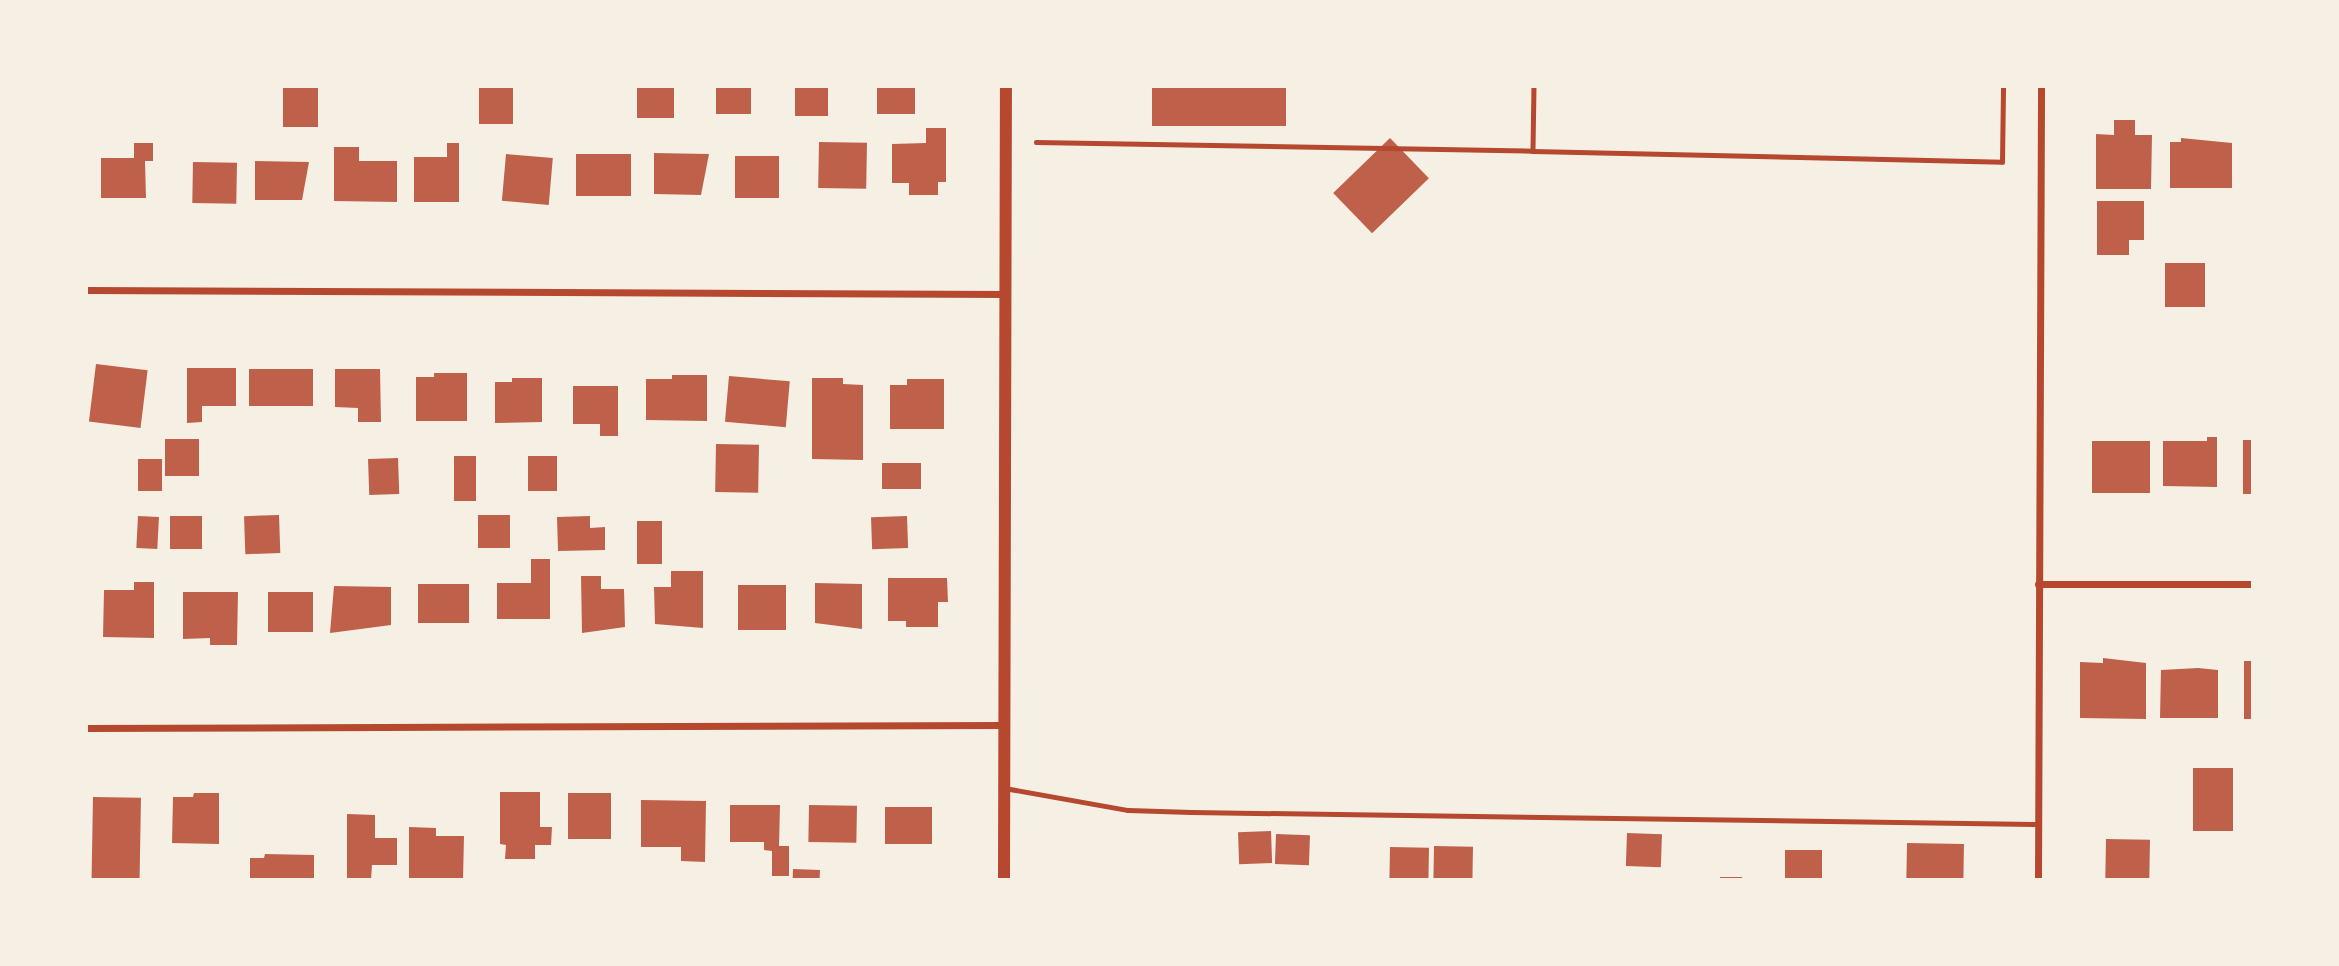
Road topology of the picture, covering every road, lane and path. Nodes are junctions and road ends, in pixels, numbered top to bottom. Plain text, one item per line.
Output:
1 (1006, 86) edge
2 (1534, 86) edge
3 (2003, 86) edge
4 (2041, 86) edge
5 (1036, 142) dead end
6 (1533, 151) junction
7 (86, 290) edge
8 (1006, 294) junction
9 (2038, 584) junction
10 (2253, 584) edge
11 (1004, 725) junction
12 (86, 728) edge
13 (1004, 788) junction
14 (2038, 824) junction
15 (1004, 880) edge
16 (2038, 880) edge

1 - 8 street
2 - 6 path
3 - 6 path
4 - 9 street
5 - 6 path
7 - 8 street
8 - 11 street
9 - 10 street
9 - 14 street
11 - 12 street
11 - 13 street
13 - 14 lane
13 - 15 street
14 - 16 street

